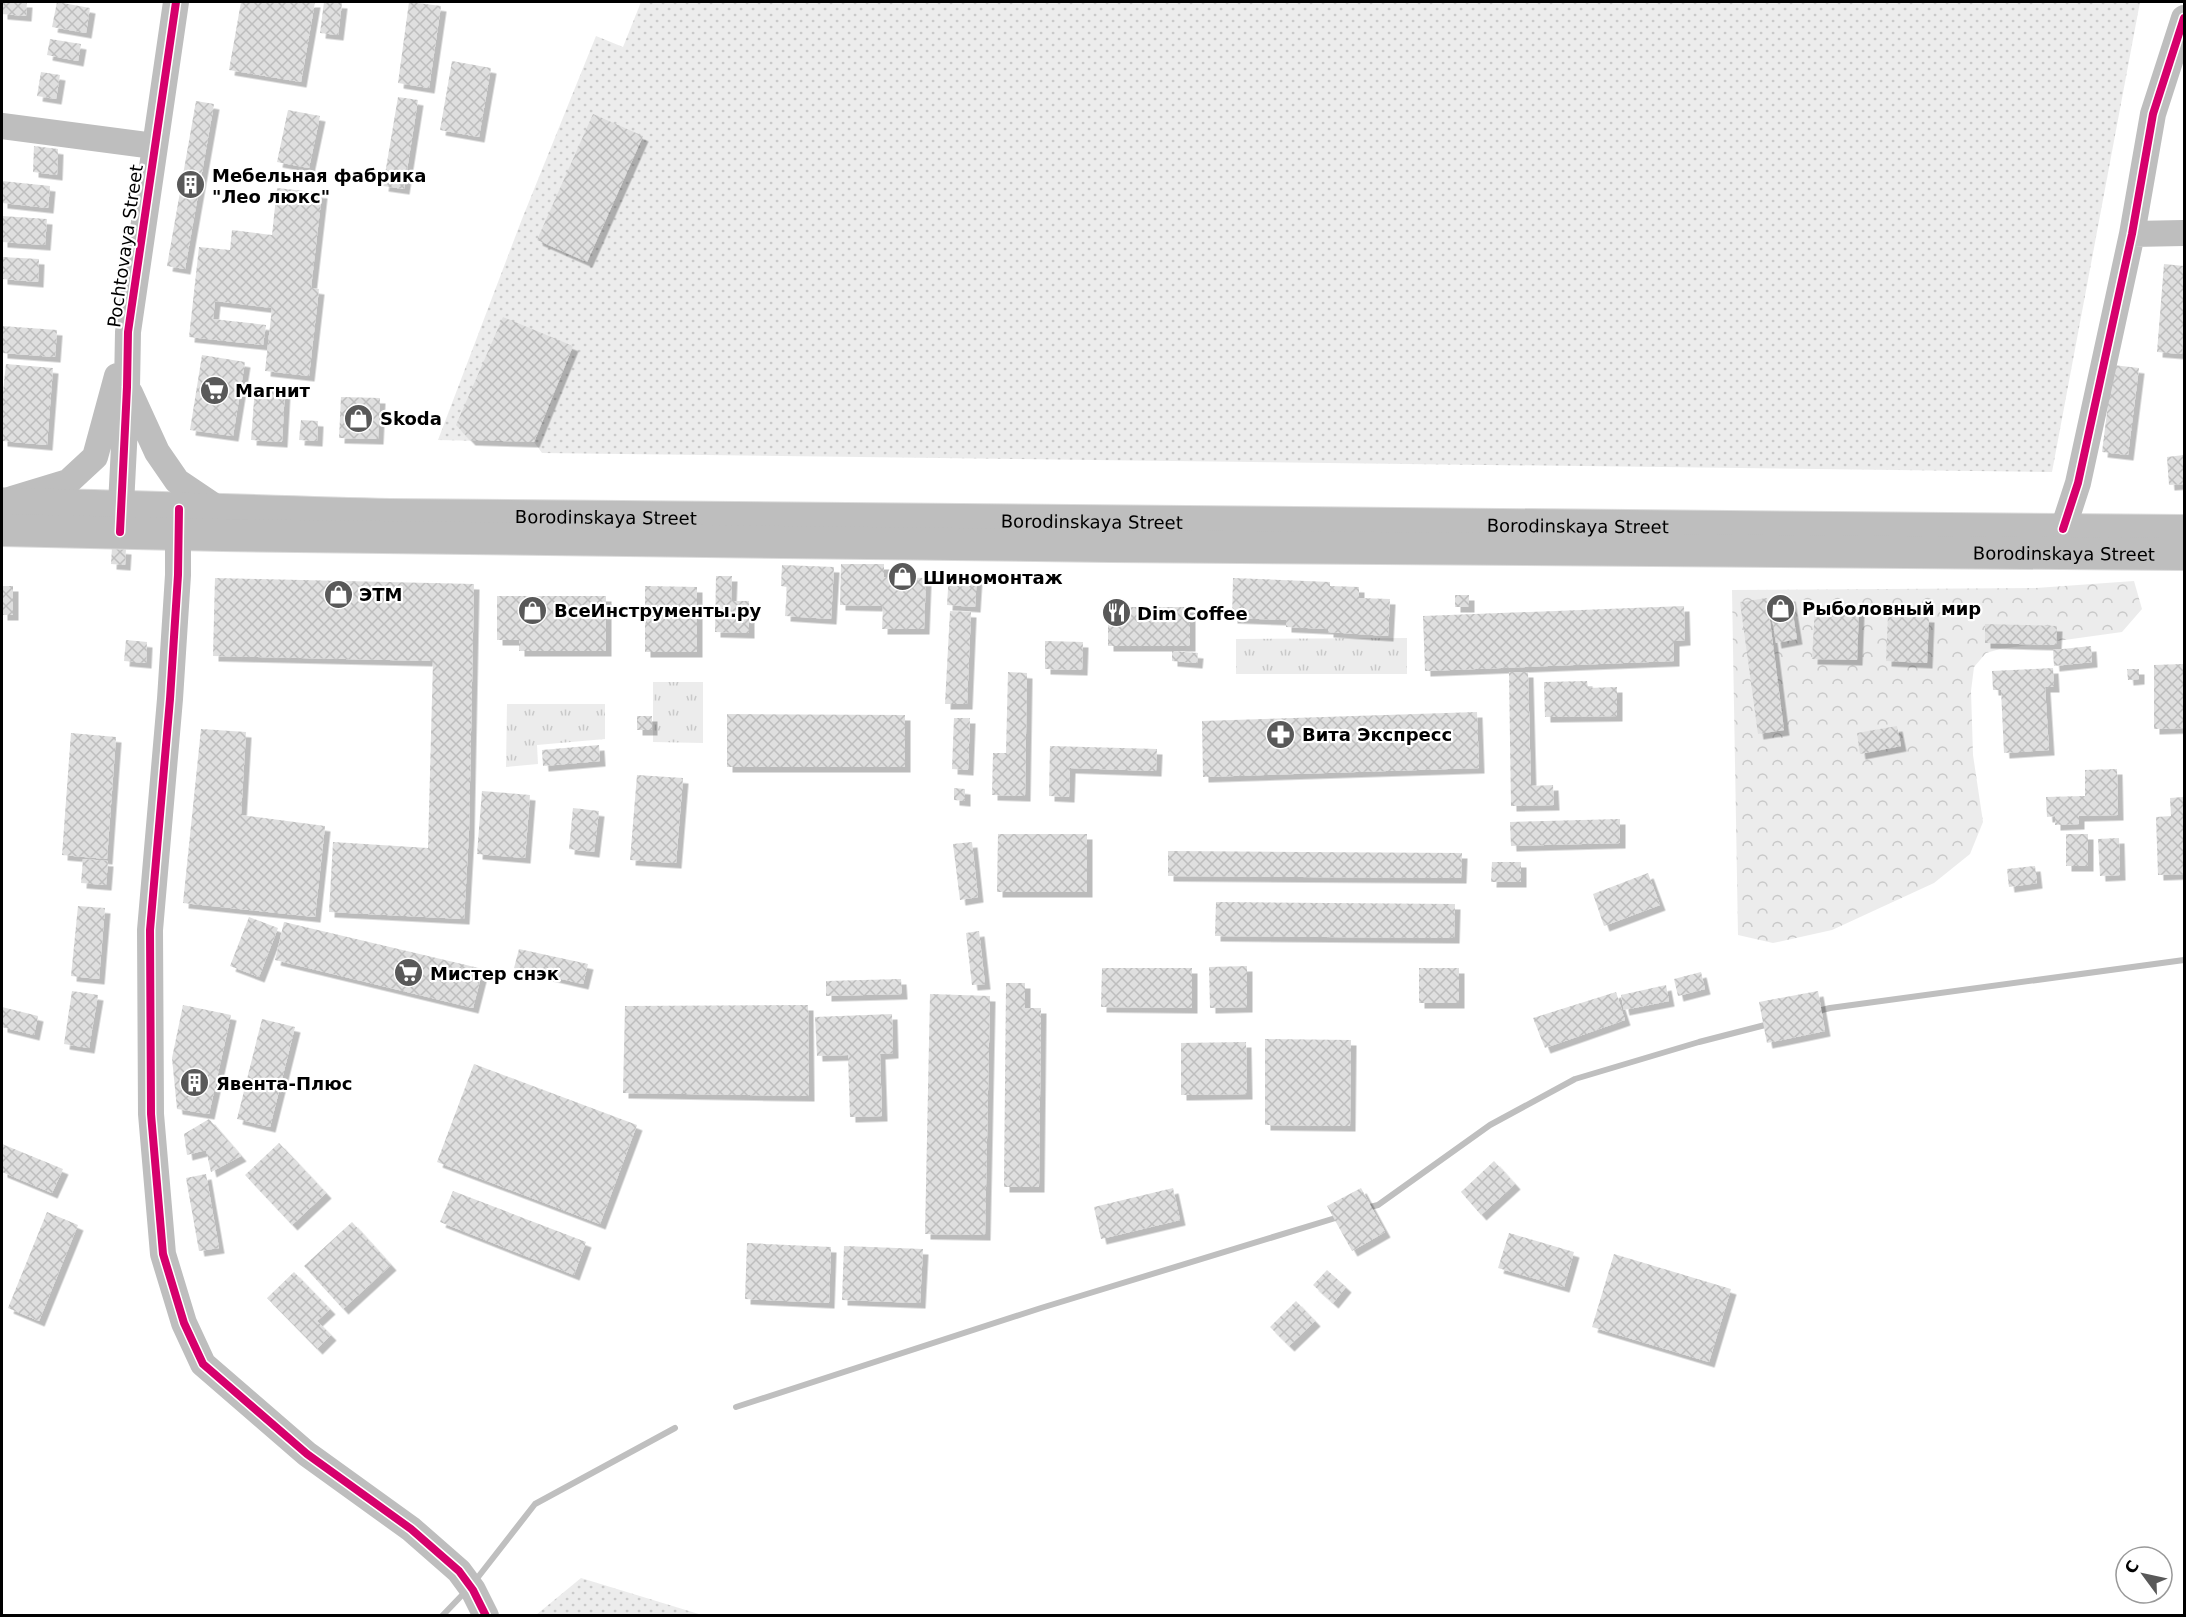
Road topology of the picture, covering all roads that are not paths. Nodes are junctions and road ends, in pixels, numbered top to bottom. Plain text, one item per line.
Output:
1 (177, 2) edge
2 (2184, 18) edge
3 (2, 126) edge
4 (154, 146) junction
5 (2184, 233) edge
6 (2132, 234) junction
7 (128, 332) junction
8 (127, 387) junction
9 (2, 503) edge
10 (224, 512) junction
11 (120, 519) junction
12 (178, 522) junction
13 (2063, 529) junction
14 (2, 531) edge
15 (2184, 531) edge
16 (2184, 554) edge
17 (486, 1616) edge

1 - 4 street, Pochtovaya Street
2 - 6 street
3 - 4 street
4 - 7 street, Pochtovaya Street
5 - 6 street
6 - 13 street
7 - 8 street, Pochtovaya Street
7 - 9 street
8 - 10 street
8 - 11 street, Pochtovaya Street
9 - 11 main road, Borodinskaya Street
10 - 12 main road, Borodinskaya Street
10 - 13 main road, Borodinskaya Street
11 - 12 main road, Borodinskaya Street
11 - 14 main road, Borodinskaya Street
12 - 16 main road, Borodinskaya Street
12 - 17 street
13 - 15 main road, Borodinskaya Street

